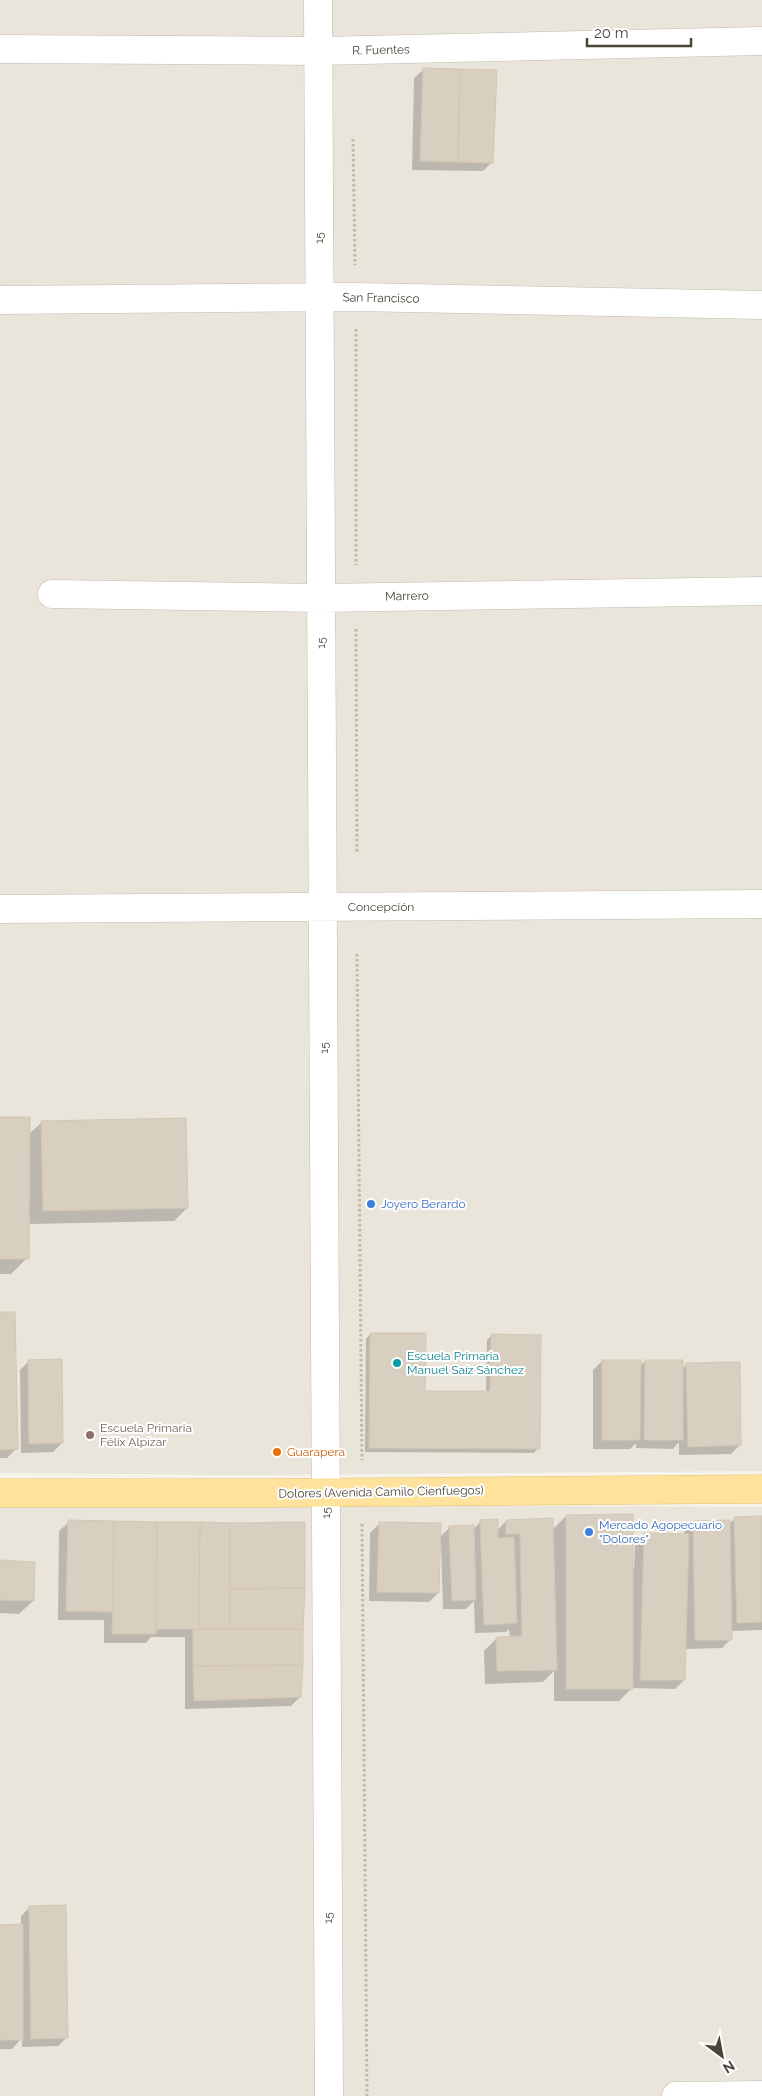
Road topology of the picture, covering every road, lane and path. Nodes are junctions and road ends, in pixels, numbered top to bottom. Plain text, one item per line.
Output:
1 (318, 0) edge
2 (762, 41) edge
3 (0, 50) edge
4 (318, 51) junction
5 (353, 129) dead end
6 (319, 297) junction
7 (356, 297) junction
8 (0, 300) edge
9 (762, 305) edge
10 (762, 591) edge
11 (52, 594) dead end
12 (356, 597) junction
13 (320, 598) junction
14 (357, 859) dead end
15 (762, 904) edge
16 (323, 907) junction
17 (357, 907) junction
18 (0, 909) edge
19 (762, 1489) edge
20 (326, 1492) junction
21 (362, 1492) junction
22 (0, 1493) edge
23 (762, 2095) edge
24 (329, 2096) edge
25 (367, 2096) edge
26 (676, 2096) edge

1 - 4 street, 15
2 - 4 street, R. Fuentes
3 - 4 street, R. Fuentes
4 - 6 street, 15
5 - 7 path
6 - 7 street, San Francisco
6 - 8 street, San Francisco
6 - 13 street, 15
7 - 9 street, San Francisco
7 - 12 path
10 - 12 street, Marrero
11 - 13 street, Marrero
12 - 13 street, Marrero
12 - 14 path
13 - 16 street, 15
15 - 17 street, Concepción
16 - 17 street, Concepción
16 - 18 street, Concepción
16 - 20 street, 15
17 - 21 path
19 - 21 main road, Dolores (Avenida Camilo Cienfuegos)
20 - 21 main road, Dolores (Avenida Camilo Cienfuegos)
20 - 22 main road, Dolores (Avenida Camilo Cienfuegos)
20 - 24 street, 15
21 - 25 path
23 - 26 street

